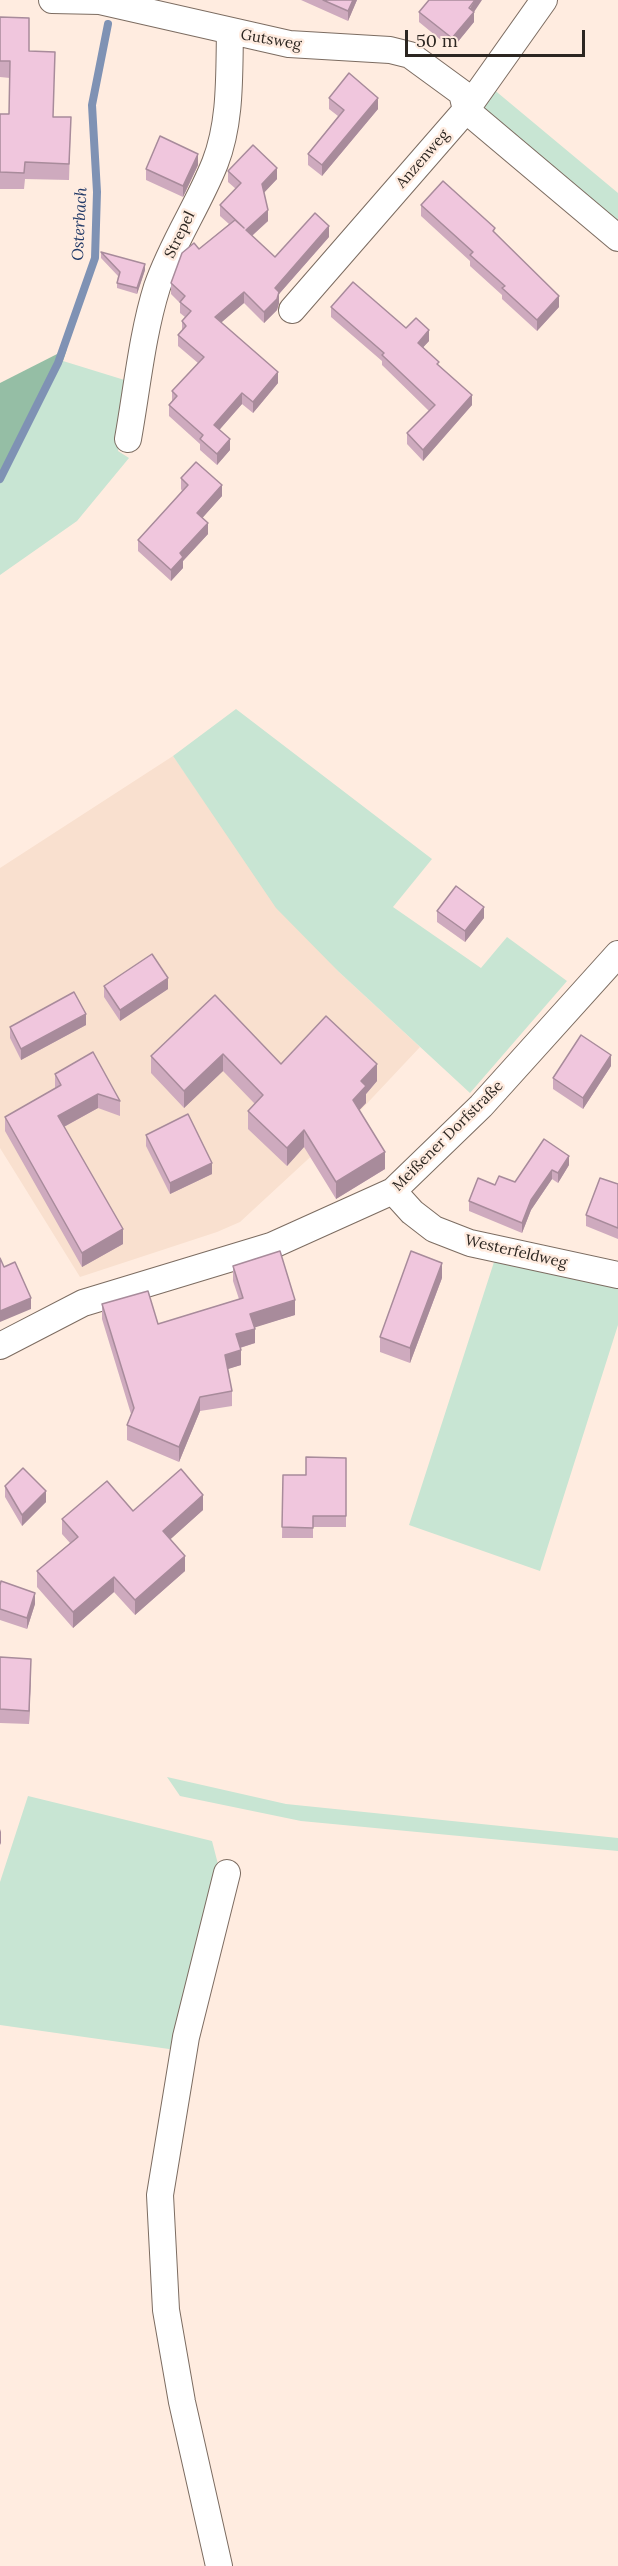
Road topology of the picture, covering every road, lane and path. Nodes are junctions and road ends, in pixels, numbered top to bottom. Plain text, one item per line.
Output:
1 (52, 0) edge
2 (544, 0) edge
3 (230, 32) junction
4 (466, 110) junction
5 (618, 238) edge
6 (292, 310) dead end
7 (128, 439) dead end
8 (618, 954) edge
9 (393, 1191) junction
10 (618, 1275) edge
11 (0, 1346) edge
12 (227, 1873) dead end
13 (219, 2566) edge

1 - 3 street, Gutsweg
2 - 4 street, Anzenweg
3 - 4 street, Gutsweg
3 - 7 street, Strepel
4 - 5 street, Gutsweg
4 - 6 street, Anzenweg
8 - 9 street, Meißener Dorfstraße
9 - 10 street, Westerfeldweg
9 - 11 street, Meißener Dorfstraße
12 - 13 street

